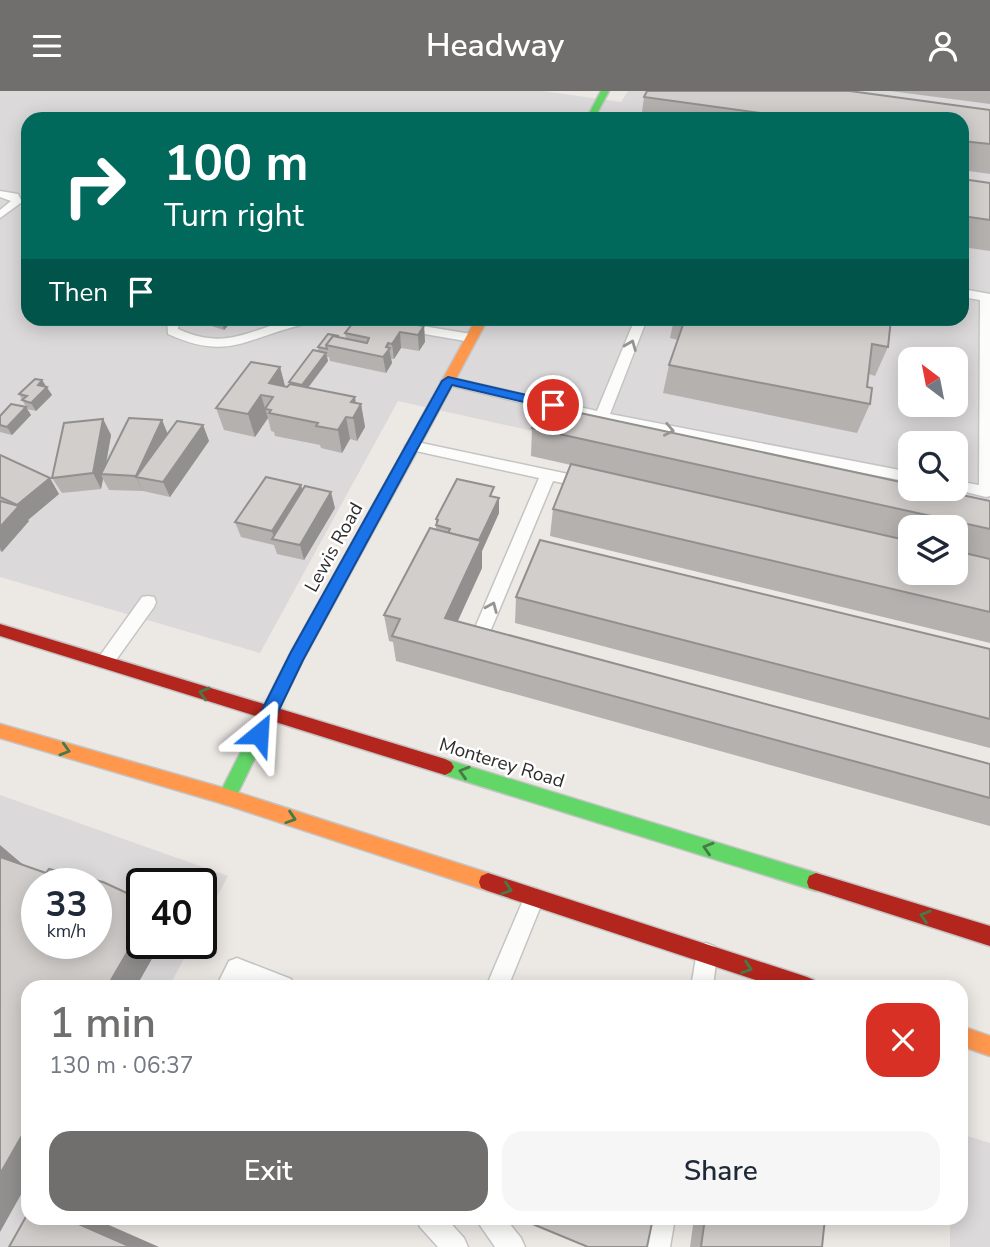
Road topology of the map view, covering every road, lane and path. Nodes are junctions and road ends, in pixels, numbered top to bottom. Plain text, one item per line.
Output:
1 (605, 91) edge
2 (594, 112) edge
3 (0, 194) edge
4 (0, 215) edge
5 (969, 294) edge
6 (172, 326) edge
7 (290, 326) edge
8 (402, 326) edge
9 (478, 326) edge
10 (639, 326) edge
11 (471, 338) junction
12 (448, 381) junction
13 (602, 417) junction
14 (412, 446) junction
15 (548, 475) junction
16 (898, 475) edge
17 (601, 487) edge
18 (968, 488) edge
19 (148, 601) dead end
20 (0, 630) edge
21 (507, 644) edge
22 (105, 662) junction
23 (269, 713) junction
24 (0, 731) edge
25 (226, 797) junction
26 (534, 898) junction
27 (990, 936) edge
28 (706, 954) junction
29 (232, 980) edge
30 (265, 980) edge
31 (500, 980) edge
32 (703, 980) edge
33 (786, 980) edge
34 (968, 1038) edge
35 (990, 1046) edge
36 (435, 1225) edge
37 (494, 1225) edge
38 (661, 1225) edge
39 (455, 1247) edge
40 (512, 1247) edge
41 (657, 1247) edge

1 - 2 main road
3 - 4 lane
5 - 18 lane
6 - 7 lane
8 - 11 lane
9 - 11 main road, Lewis Road
13 -> 10 lane
11 - 12 main road, Lewis Road
12 - 13 lane
12 - 14 main road, Lewis Road
13 -> 16 lane
14 - 15 lane
14 - 23 main road, Lewis Road
15 - 17 lane
21 -> 15 lane
19 - 22 lane
20 - 22 main road, Monterey Road
23 -> 22 main road, Monterey Road
23 - 25 main road, Lewis Road
27 -> 23 main road, Monterey Road
24 -> 25 main road
25 -> 26 main road
26 - 28 main road
26 - 31 lane
28 - 32 lane
28 -> 33 main road
29 - 30 lane
34 - 35 main road
36 - 39 lane
37 - 40 lane
38 - 41 lane

